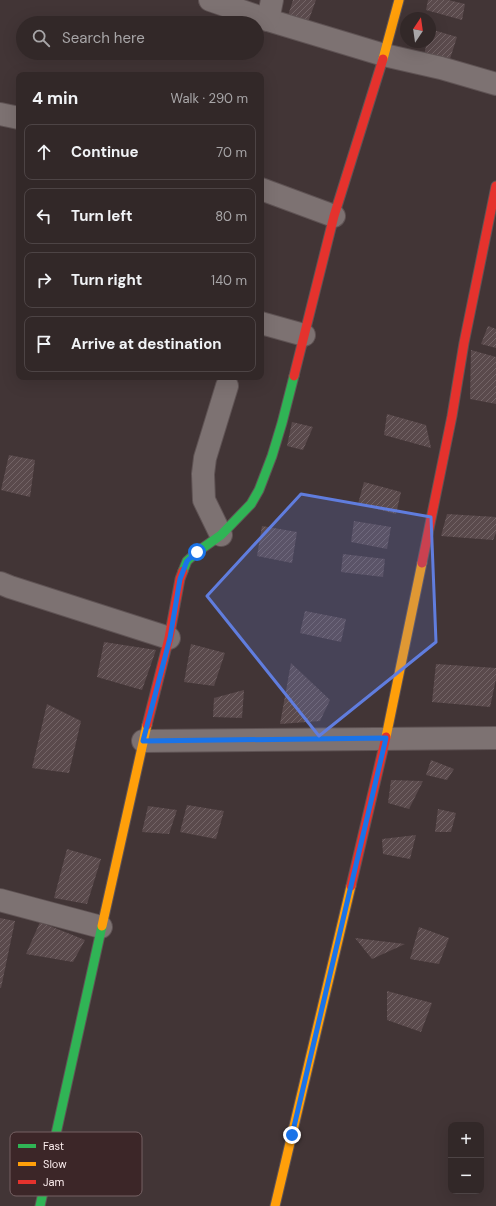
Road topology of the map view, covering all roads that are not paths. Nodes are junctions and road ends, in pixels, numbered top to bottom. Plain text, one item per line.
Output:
1 (210, 0) edge
2 (398, 0) edge
3 (270, 10) edge
4 (384, 55) junction
5 (496, 84) edge
6 (0, 114) edge
7 (16, 117) edge
8 (496, 186) edge
9 (264, 190) edge
10 (334, 216) junction
11 (264, 324) edge
12 (304, 335) junction
13 (226, 386) dead end
14 (221, 535) junction
15 (0, 583) edge
16 (170, 638) junction
17 (386, 738) junction
18 (496, 738) edge
19 (143, 741) junction
20 (0, 900) edge
21 (102, 927) junction
22 (56, 1132) edge
23 (42, 1196) edge
24 (40, 1206) edge
25 (275, 1206) edge

1 - 3 street
2 - 4 street
3 - 4 street
4 - 5 street
4 - 10 street
6 - 7 street
8 - 17 street
9 - 10 street
10 - 12 street
11 - 12 street
12 - 14 street
13 - 14 street
14 - 16 street
15 - 16 street
16 - 19 street
17 - 18 street
17 - 19 street
17 - 25 street
19 - 21 street
20 - 21 street
21 - 22 street
23 - 24 street

